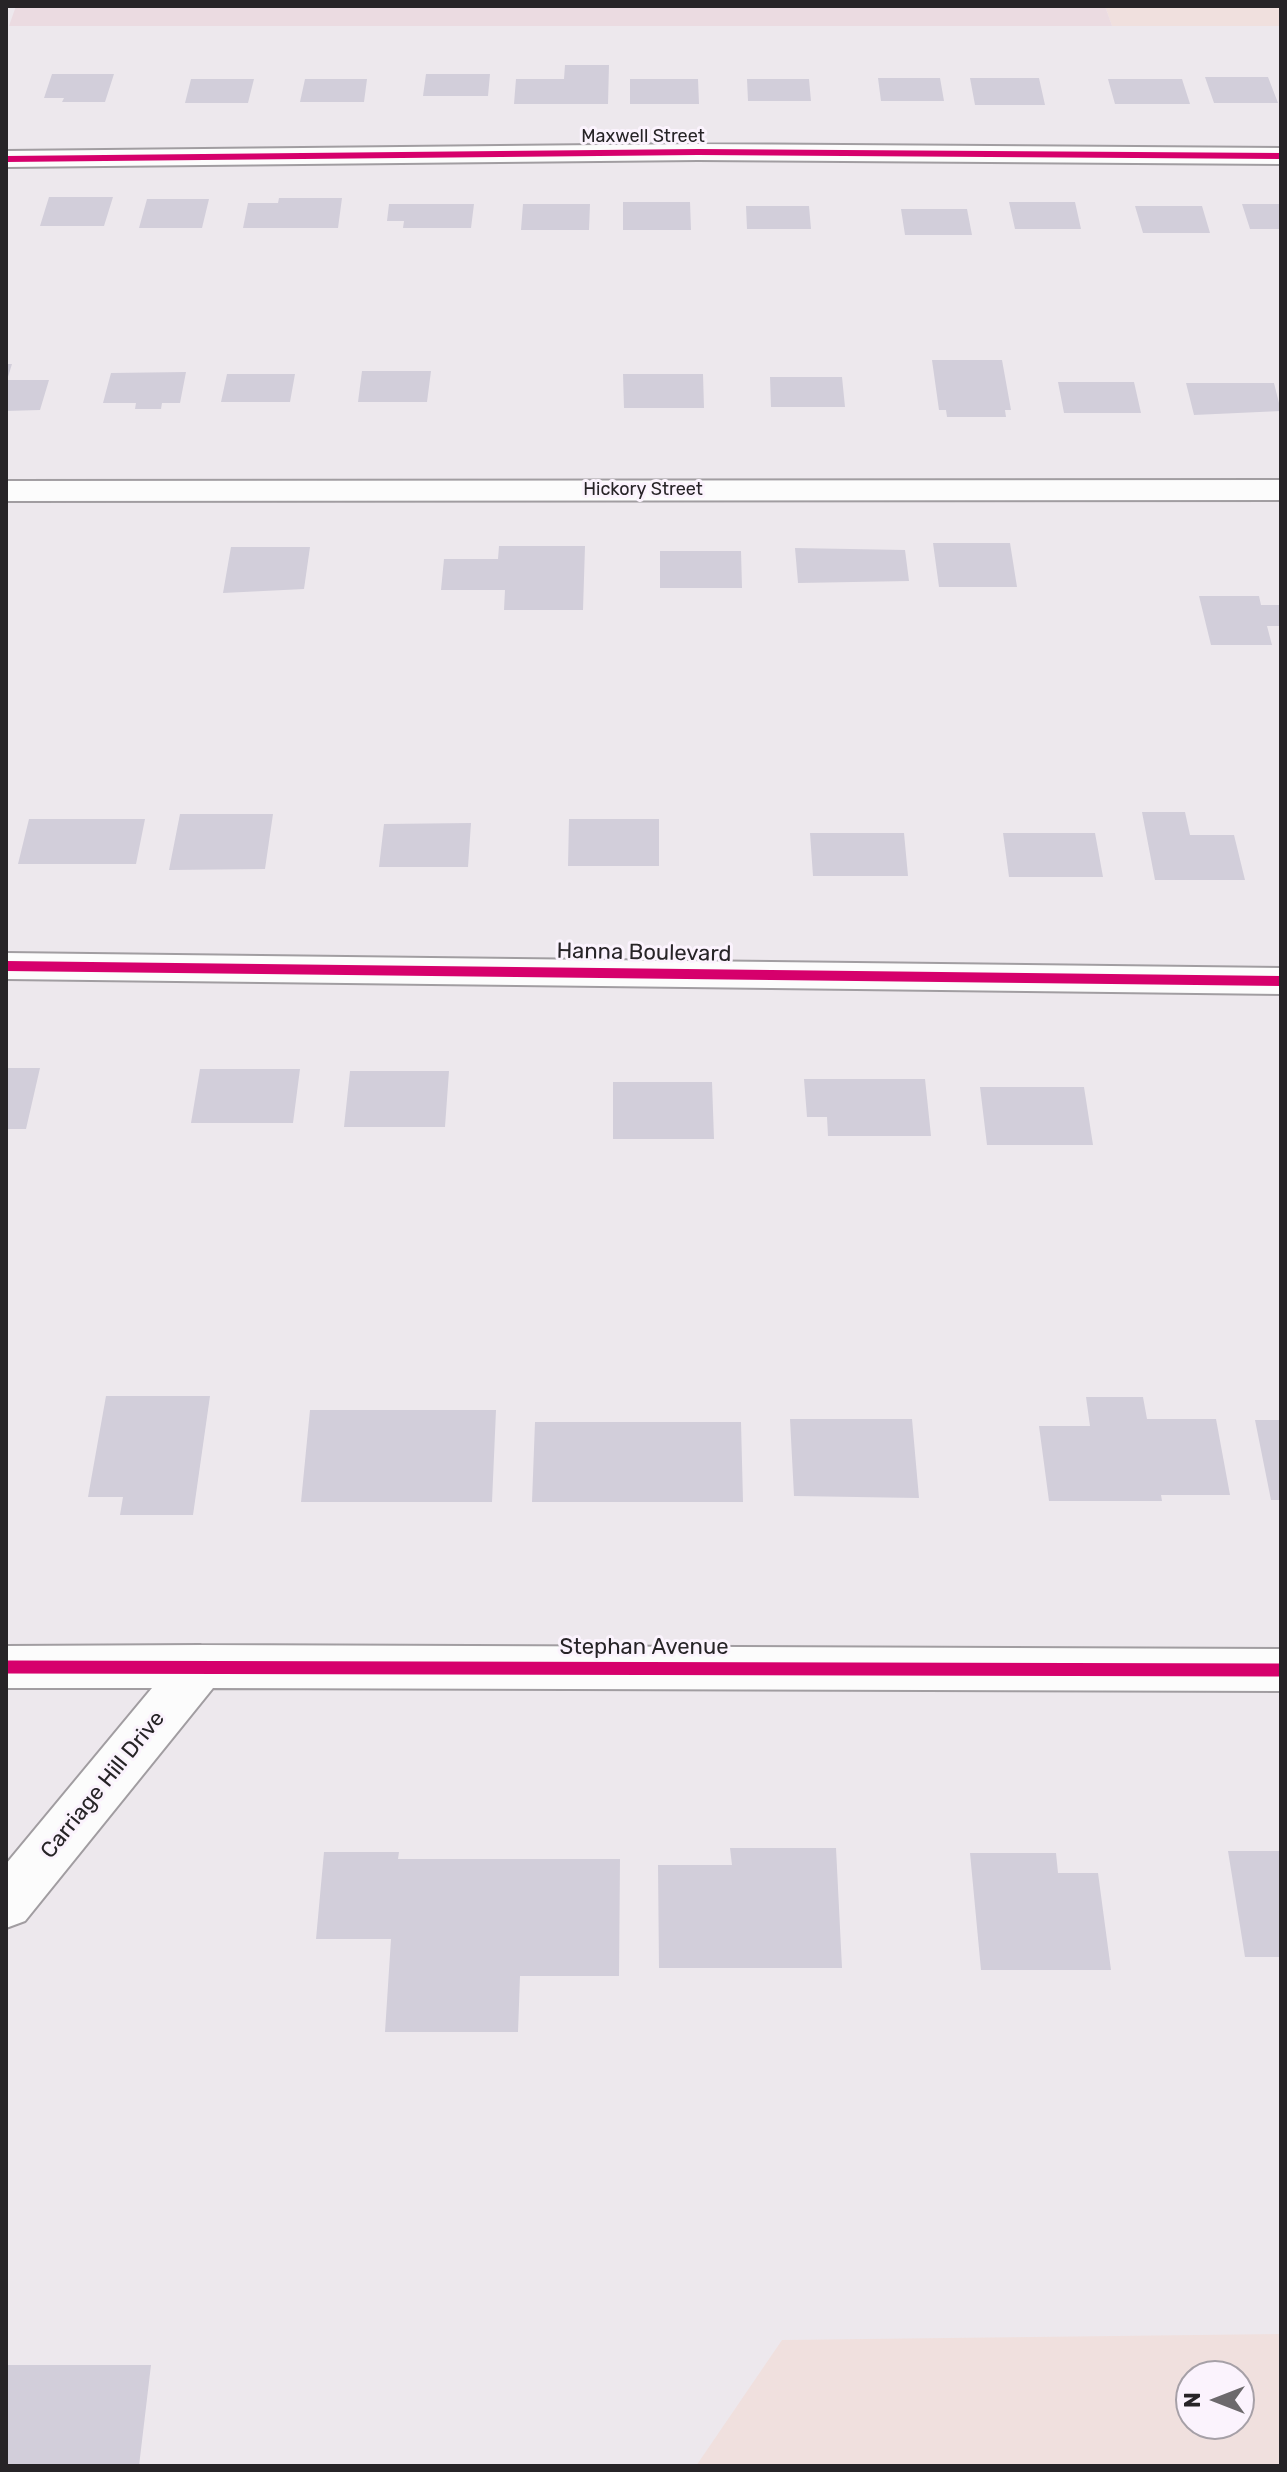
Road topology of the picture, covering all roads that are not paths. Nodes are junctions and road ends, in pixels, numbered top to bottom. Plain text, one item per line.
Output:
1 (1281, 156) edge
2 (6, 159) edge
3 (1281, 490) edge
4 (6, 491) edge
5 (6, 966) edge
6 (1281, 981) edge
7 (201, 1666) junction
8 (6, 1667) edge
9 (1281, 1670) edge
10 (6, 1904) edge

1 - 2 street, Maxwell Street
3 - 4 street, Hickory Street
5 - 6 street, Hanna Boulevard
7 - 8 street, Stephan Avenue
7 - 9 street, Stephan Avenue
7 - 10 street, Carriage Hill Drive

